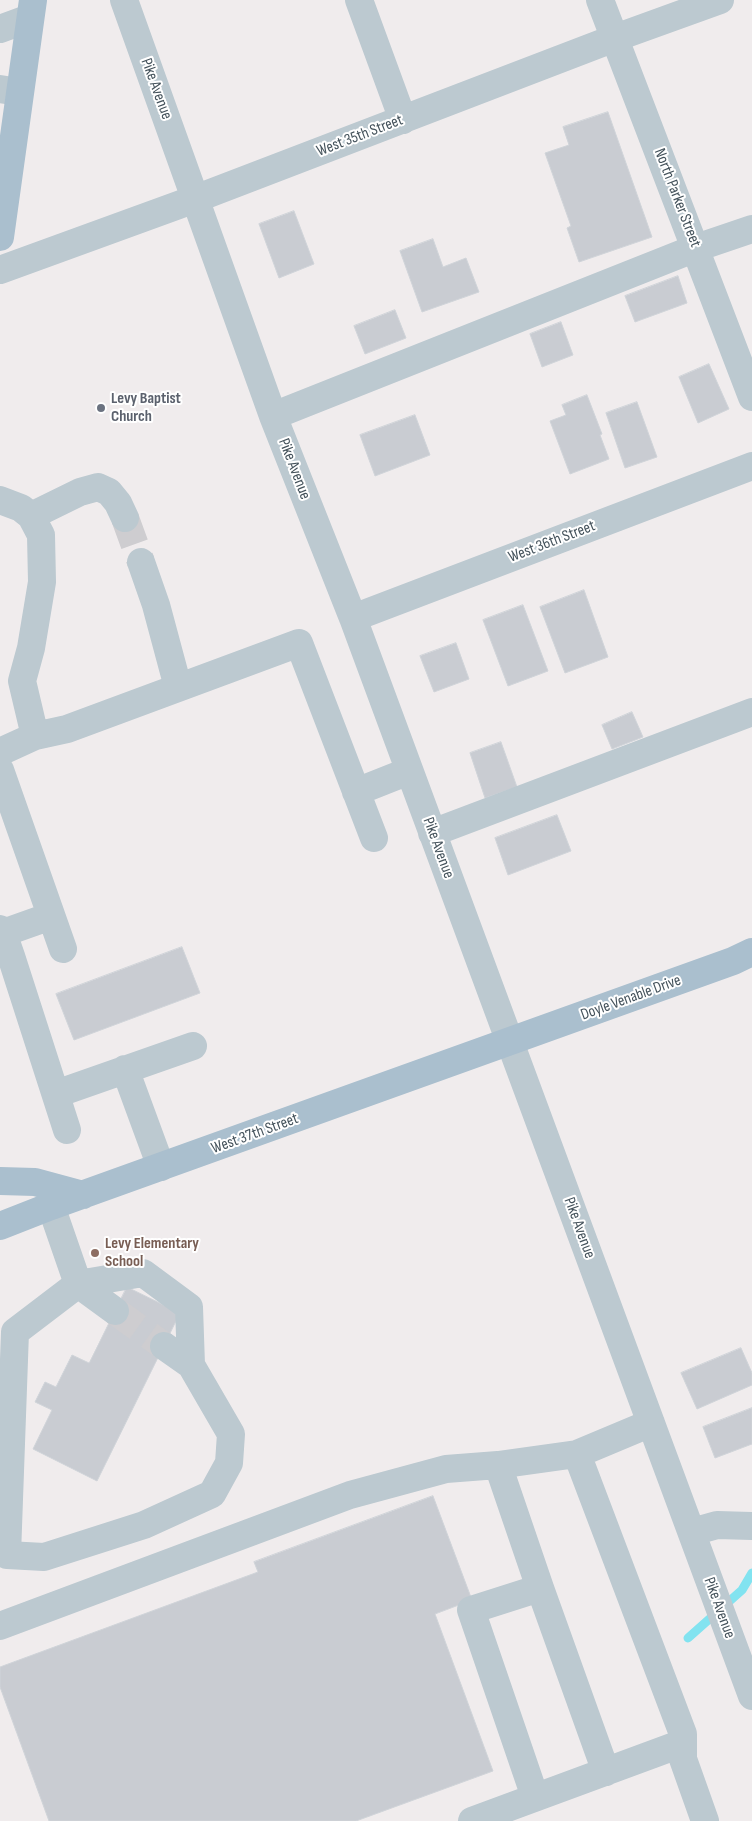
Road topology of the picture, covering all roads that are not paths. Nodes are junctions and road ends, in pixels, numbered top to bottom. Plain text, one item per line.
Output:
1 (124, 0) edge
2 (359, 0) edge
3 (600, 0) edge
4 (720, 0) edge
5 (31, 9) edge
6 (0, 29) edge
7 (614, 38) junction
8 (10, 90) edge
9 (403, 120) junction
10 (195, 199) junction
11 (752, 229) edge
12 (0, 238) edge
13 (696, 248) junction
14 (0, 270) edge
15 (752, 397) edge
16 (274, 416) junction
17 (752, 466) edge
18 (0, 500) edge
19 (31, 516) junction
20 (125, 518) tunnel mouth
21 (141, 562) tunnel mouth
22 (353, 618) junction
23 (178, 687) junction
24 (752, 712) edge
25 (35, 736) junction
26 (0, 752) edge
27 (0, 770) edge
28 (410, 771) junction
29 (356, 792) junction
30 (432, 833) junction
31 (374, 838) dead end
32 (51, 916) junction
33 (4, 944) edge
34 (63, 948) dead end
35 (752, 952) edge
36 (509, 1042) junction
37 (193, 1046) dead end
38 (125, 1069) junction
39 (56, 1094) junction
40 (67, 1130) dead end
41 (162, 1167) junction
42 (0, 1181) edge
43 (83, 1195) junction
44 (42, 1210) junction
45 (0, 1226) edge
46 (0, 1245) edge
47 (78, 1284) junction
48 (115, 1311) tunnel mouth
49 (164, 1346) tunnel mouth
50 (191, 1365) junction
51 (652, 1423) junction
52 (576, 1454) junction
53 (498, 1465) junction
54 (751, 1526) edge
55 (692, 1532) junction
56 (4, 1555) edge
57 (540, 1588) junction
58 (0, 1626) edge
59 (752, 1696) edge
60 (683, 1743) junction
61 (606, 1772) junction
62 (534, 1797) junction
63 (472, 1821) edge
64 (705, 1821) edge

1 - 10 street, Pike Avenue
2 - 9 street
3 - 7 street, North Parker Street
4 - 7 street, West 35th Street
5 - 6 street
5 - 8 main road
7 - 9 street, West 35th Street
7 - 13 street, North Parker Street
8 - 12 main road
9 - 10 street, West 35th Street
10 - 14 street, West 35th Street
10 - 16 street, Pike Avenue
11 - 13 street
13 - 15 street, North Parker Street
13 - 16 street
16 - 22 street, Pike Avenue
17 - 22 street, West 36th Street
18 - 19 street
19 - 20 street
19 - 25 street
21 - 23 street
22 - 28 street, Pike Avenue
23 - 25 street
23 - 29 street
24 - 30 street
25 - 26 street
27 - 32 street
28 - 29 street
28 - 30 street, Pike Avenue
29 - 31 street
30 - 36 street, Pike Avenue
32 - 33 street
32 - 34 street
33 - 39 street
35 - 36 main road, Doyle Venable Drive
36 - 41 main road, West 37th Street
36 - 51 street, Pike Avenue
37 - 38 street
38 - 39 street
38 - 41 street
39 - 40 street
41 - 43 main road, West 37th Street
42 - 43 main road
43 - 44 main road, West 37th Street
44 - 45 main road, West 37th Street
44 - 46 main road
44 - 47 street
47 - 48 street
47 - 50 street
47 - 56 street
49 - 50 street
50 - 56 street
51 - 52 street
51 - 55 street, Pike Avenue
52 - 53 street
52 - 60 street
53 - 57 street
53 - 58 street
54 - 55 street
55 - 59 street, Pike Avenue
57 - 61 street
57 - 62 street
60 - 61 street
60 - 64 street
61 - 62 street
62 - 63 street

